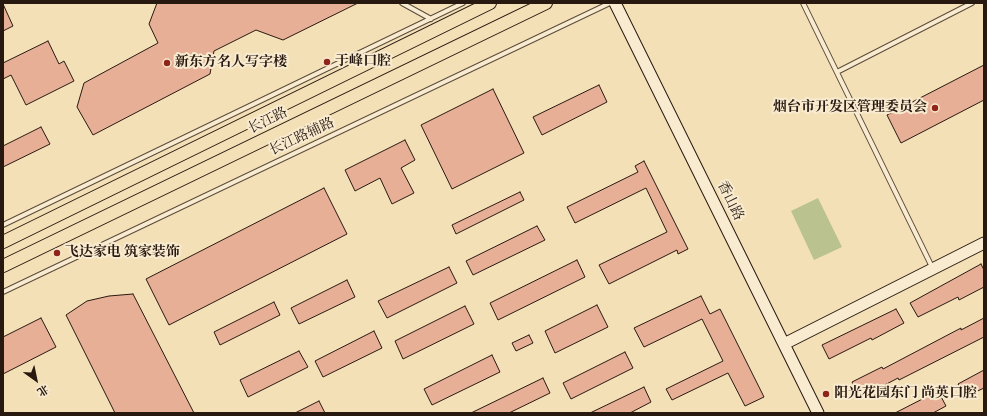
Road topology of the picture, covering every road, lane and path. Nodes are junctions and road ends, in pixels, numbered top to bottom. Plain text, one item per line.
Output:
1 (402, 3) edge
2 (463, 3) edge
3 (490, 3) edge
4 (546, 3) edge
5 (610, 3) edge
6 (615, 3) edge
7 (803, 3) edge
8 (972, 3) edge
9 (431, 19) junction
10 (837, 72) junction
11 (3, 225) edge
12 (3, 242) edge
13 (984, 243) edge
14 (3, 266) edge
15 (933, 269) junction
16 (3, 292) edge
17 (784, 344) junction
18 (818, 413) edge

1 - 9 lane
2 - 9 lane
3 - 12 main road, 长江路
4 - 14 main road, 长江路
5 - 16 lane, 长江路辅路
6 - 17 street, 香山路
7 - 10 lane
8 - 10 lane
9 - 11 lane
10 - 15 lane
13 - 15 street
15 - 17 street
17 - 18 street, 香山路

